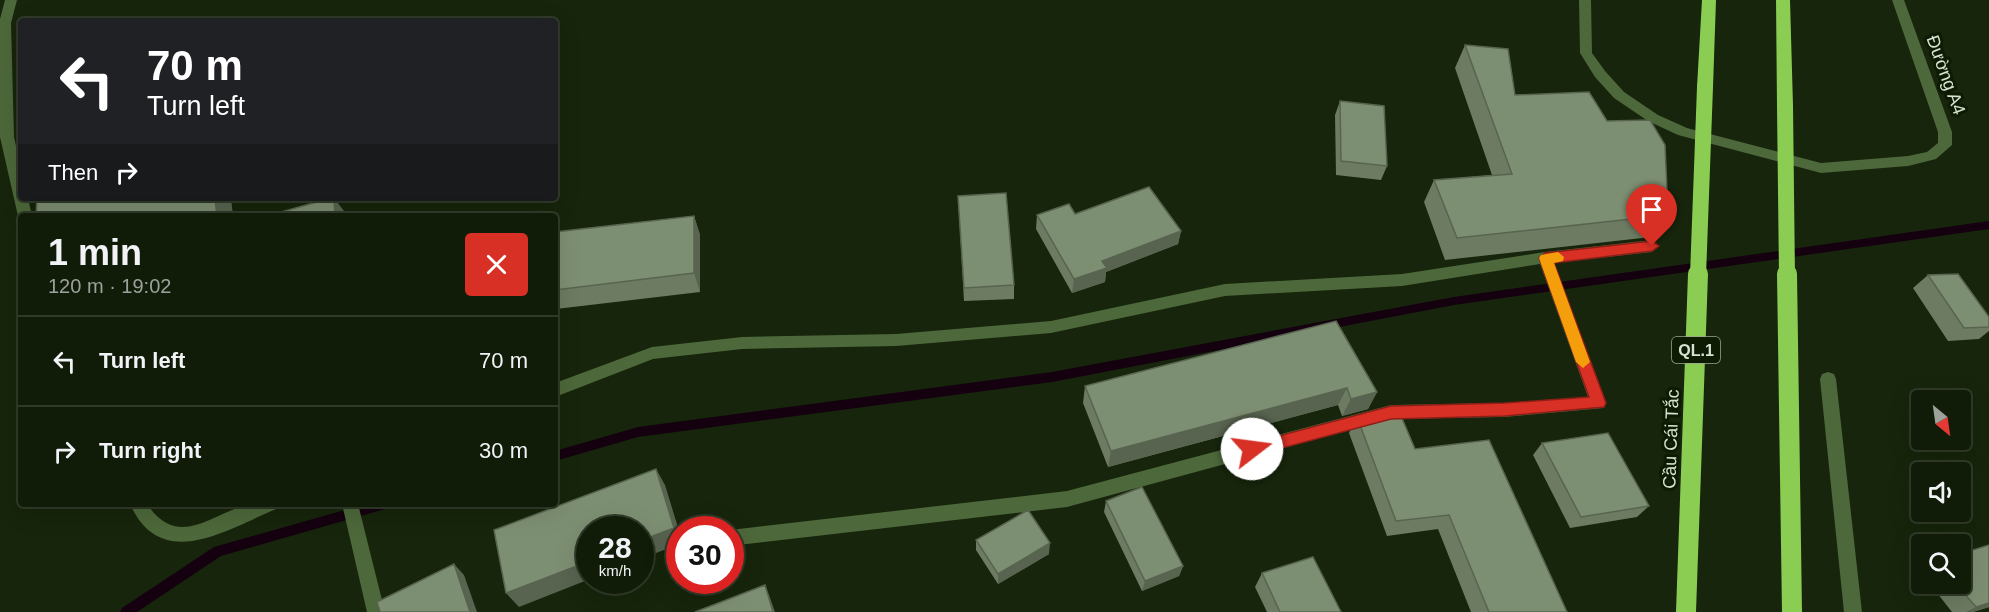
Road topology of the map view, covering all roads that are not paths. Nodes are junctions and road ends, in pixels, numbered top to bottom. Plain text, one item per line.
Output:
1 (11, 0) edge
2 (1585, 0) edge
3 (1709, 0) edge
4 (1783, 0) edge
5 (1898, 0) edge
6 (18, 184) edge
7 (1652, 246) dead end
8 (1545, 258) junction
9 (1828, 379) dead end
10 (558, 389) edge
11 (139, 507) edge
12 (262, 507) edge
13 (351, 507) edge
14 (744, 536) edge
15 (376, 612) edge
16 (1686, 612) edge
17 (1792, 612) edge
18 (1853, 612) edge

1 - 6 street
2 - 5 street, Đường A4
3 - 16 highway, Cầu Cái Tắc / QL.1, bridge
4 - 17 highway, bridge
7 - 8 street
8 - 10 street
8 - 14 street
9 - 18 street
11 - 12 street
13 - 15 street

